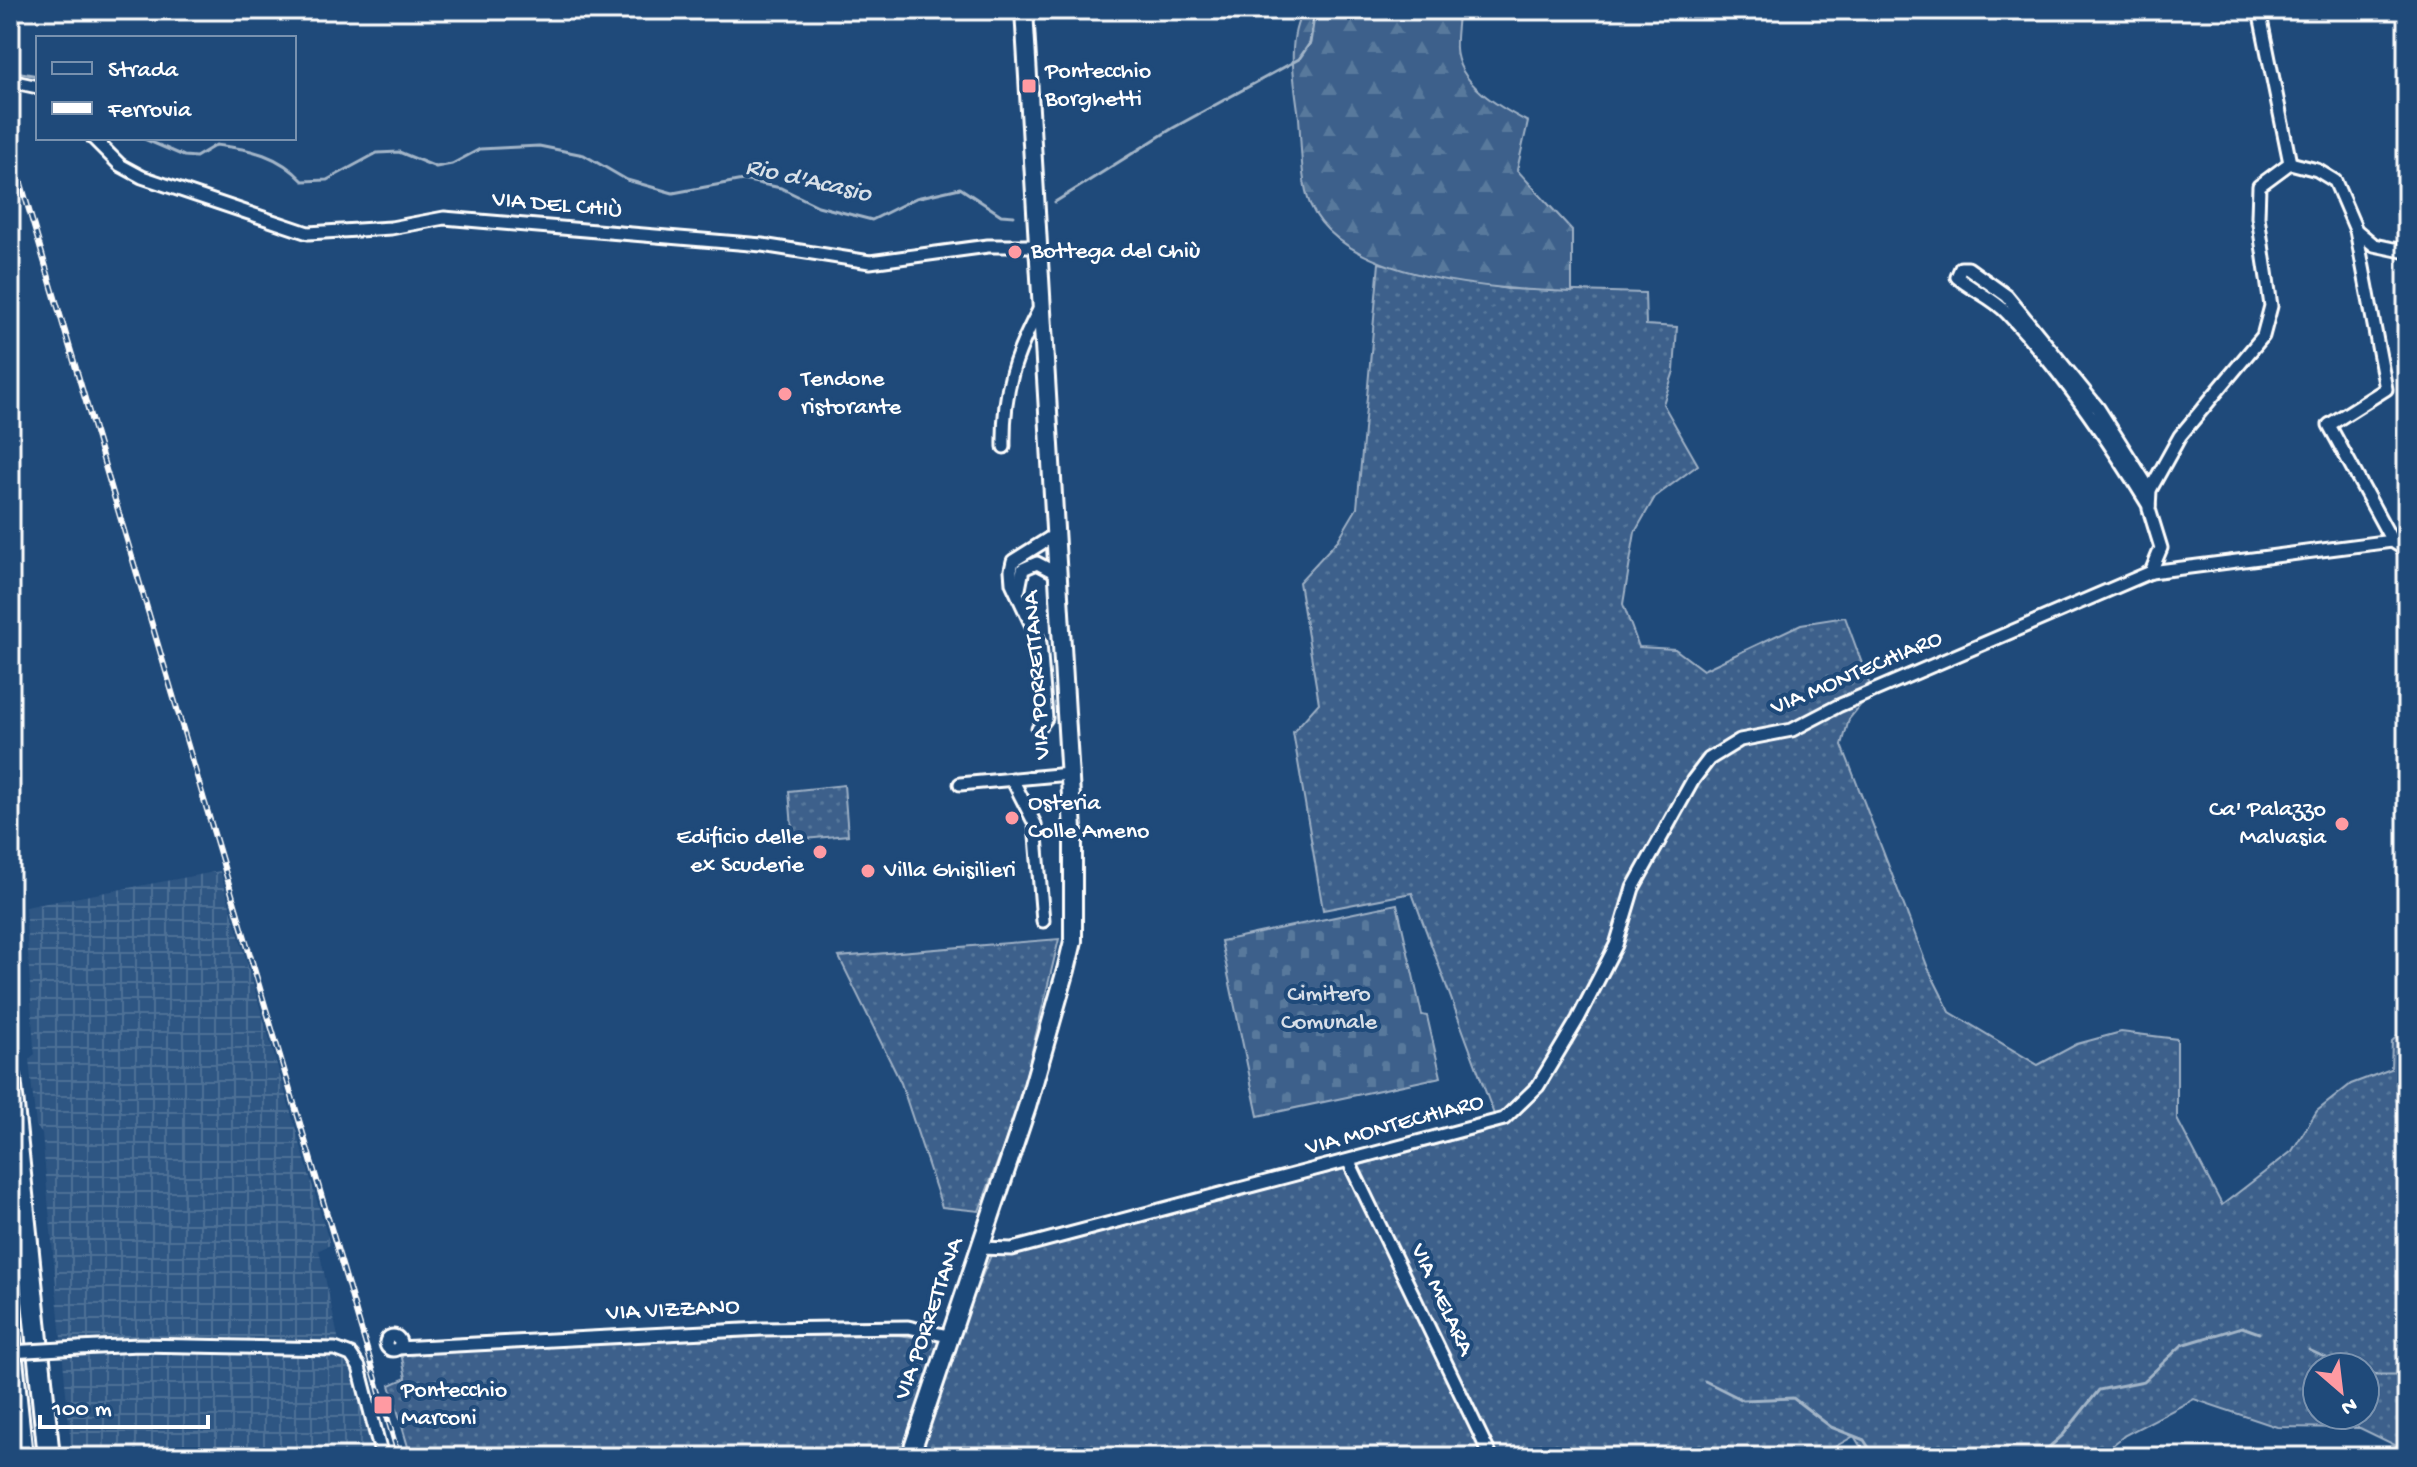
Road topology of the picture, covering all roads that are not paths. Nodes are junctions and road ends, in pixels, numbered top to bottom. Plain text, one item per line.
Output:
1 (1024, 10) edge
2 (2259, 10) edge
3 (10, 81) edge
4 (36, 87) edge
5 (95, 140) edge
6 (2290, 163) junction
7 (2356, 230) junction
8 (1039, 246) junction
9 (2407, 252) edge
10 (1042, 305) junction
11 (1004, 447) dead end
12 (2150, 490) junction
13 (2149, 506) junction
14 (1053, 536) junction
15 (2392, 541) junction
16 (2407, 551) edge
17 (1055, 565) junction
18 (2151, 572) junction
19 (1021, 602) junction
20 (1038, 729) dead end
21 (1069, 774) junction
22 (1012, 779) junction
23 (960, 784) dead end
24 (1043, 921) dead end
25 (10, 1077) edge
26 (1349, 1162) junction
27 (980, 1248) junction
28 (948, 1336) junction
29 (10, 1340) edge
30 (399, 1345) dead end
31 (10, 1352) edge
32 (22, 1457) edge
33 (49, 1457) edge
34 (382, 1457) edge
35 (910, 1457) edge
36 (1491, 1457) edge

1 - 8 main road, VIA PORRETTANA
2 - 6 street
3 - 4 street
5 - 8 street, VIA DEL CHIÙ
6 - 7 street
6 - 12 street
7 - 9 street
7 - 15 street
8 - 10 main road, VIA PORRETTANA
10 - 11 street
10 - 14 main road, VIA PORRETTANA
12 - 13 street
12 - 13 street
13 - 18 street
14 - 17 main road, VIA PORRETTANA
14 - 19 street
15 - 16 street
15 - 18 street, VIA MONTECHIARO
17 - 19 street
17 - 21 main road, VIA PORRETTANA
18 - 26 street, VIA MONTECHIARO
19 - 20 street
21 - 22 street
21 - 27 main road, VIA PORRETTANA
22 - 23 street
22 - 24 street
25 - 33 highway
26 - 27 street, VIA MONTECHIARO
26 - 36 street, VIA MELARA
27 - 28 main road, VIA PORRETTANA
28 - 30 street, VIA VIZZANO
28 - 35 main road, VIA PORRETTANA
29 - 32 highway
31 - 34 street, bridge

